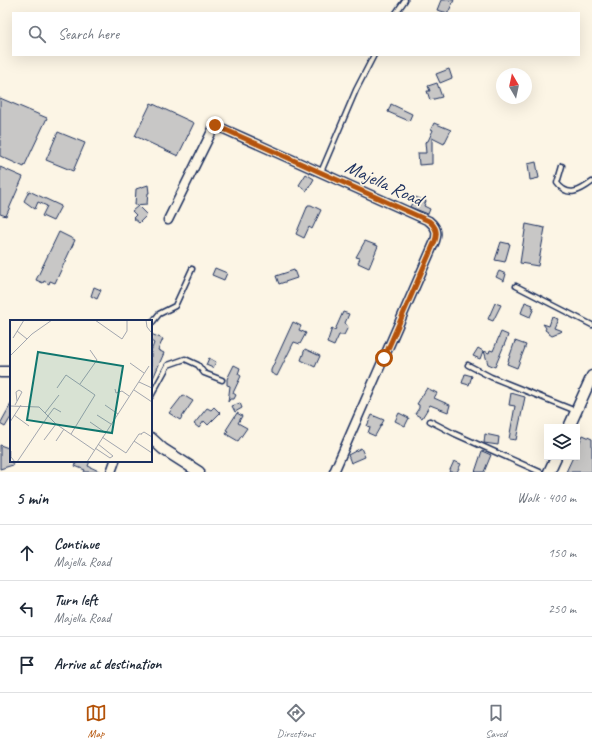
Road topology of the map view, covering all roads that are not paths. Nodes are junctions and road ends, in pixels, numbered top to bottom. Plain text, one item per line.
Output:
1 (405, 0) edge
2 (397, 12) edge
3 (373, 56) edge
4 (562, 166) dead end
5 (321, 172) junction
6 (592, 182) edge
7 (168, 220) dead end
8 (192, 269) dead end
9 (516, 286) dead end
10 (152, 323) edge
11 (592, 325) edge
12 (468, 365) dead end
13 (592, 376) edge
14 (222, 380) dead end
15 (152, 394) edge
16 (576, 411) junction
17 (430, 421) dead end
18 (570, 424) edge
19 (152, 439) edge
20 (555, 460) edge
21 (116, 462) edge
22 (111, 472) edge
23 (198, 472) edge
24 (334, 472) edge
25 (540, 472) edge
26 (549, 472) edge

1 - 2 lane
3 - 5 lane
4 - 6 lane
5 - 7 street, Majella Road
5 - 24 street, Majella Road
8 - 10 lane
9 - 11 lane
12 - 16 lane
13 - 16 street
14 - 15 lane
16 - 18 street
17 - 25 lane
19 - 23 street
20 - 26 street
21 - 22 street

